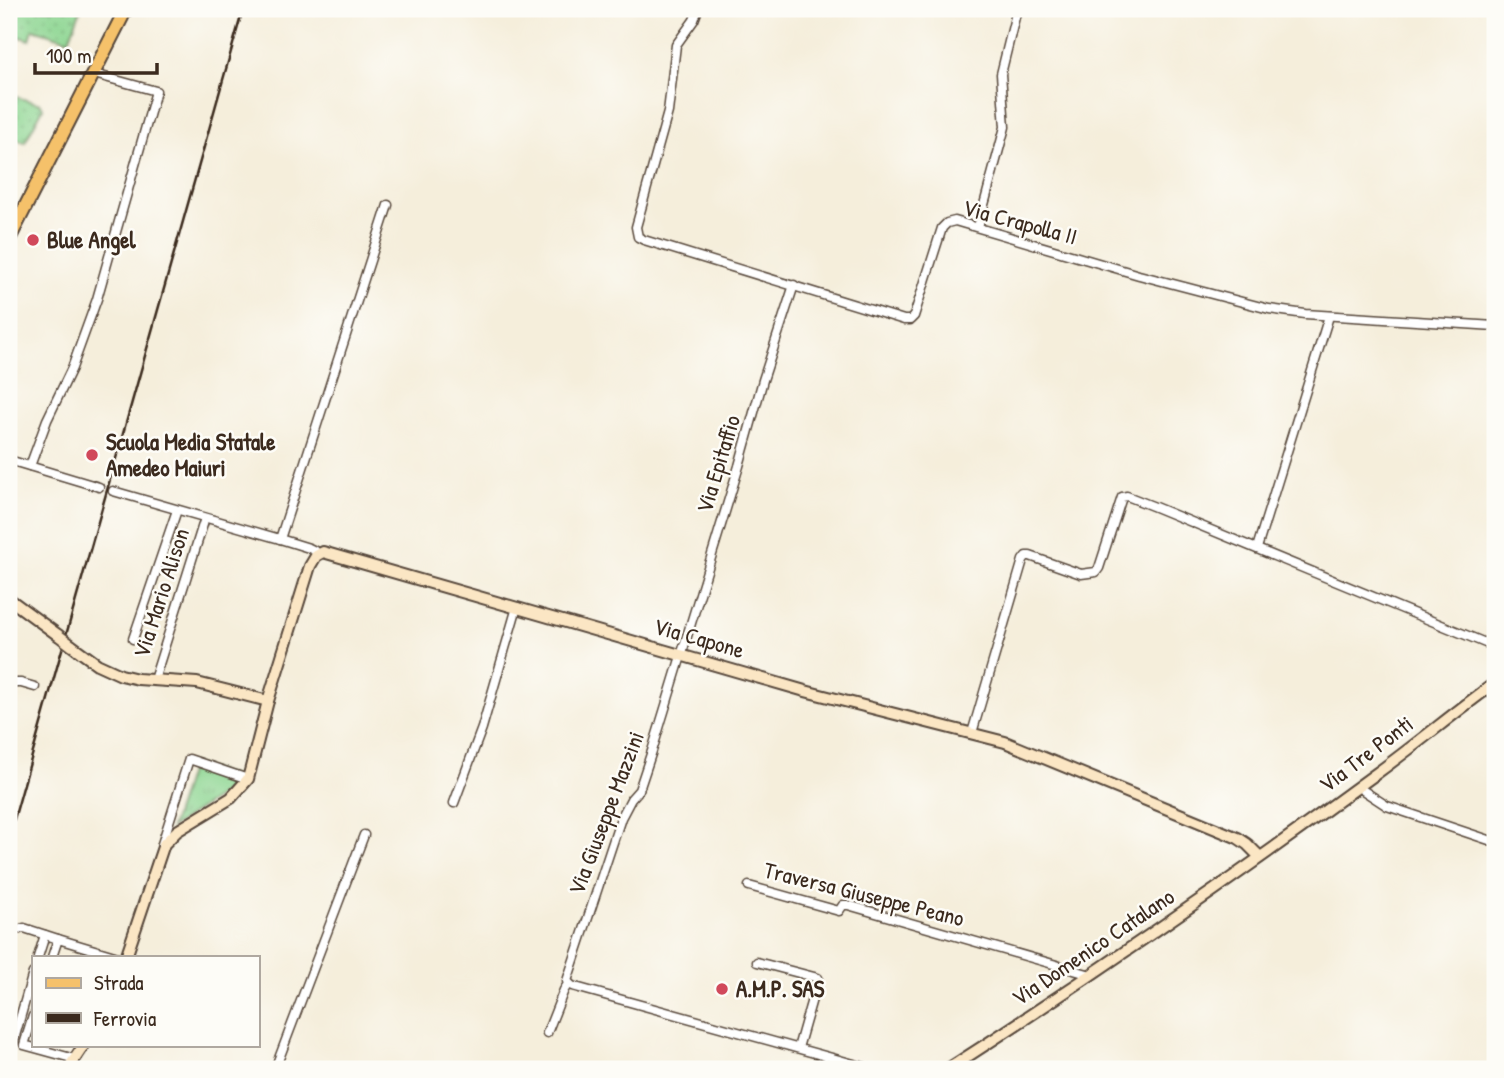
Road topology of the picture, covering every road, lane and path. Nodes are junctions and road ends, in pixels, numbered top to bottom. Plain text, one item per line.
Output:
1 (125, 9) edge
2 (698, 9) edge
3 (1017, 9) edge
4 (94, 74) junction
5 (388, 205) dead end
6 (978, 227) junction
7 (9, 239) edge
8 (794, 285) junction
9 (1329, 316) junction
10 (1495, 326) edge
11 (9, 460) edge
12 (30, 466) junction
13 (99, 487) dead end
14 (113, 491) dead end
15 (177, 510) junction
16 (205, 517) junction
17 (280, 539) junction
18 (1257, 548) junction
19 (319, 553) junction
20 (9, 599) edge
21 (517, 607) junction
22 (133, 639) dead end
23 (1495, 647) edge
24 (680, 655) junction
25 (154, 680) junction
26 (9, 683) edge
27 (1495, 683) edge
28 (35, 687) dead end
29 (268, 701) junction
30 (972, 733) junction
31 (248, 779) junction
32 (1358, 787) junction
33 (454, 803) dead end
34 (363, 835) dead end
35 (1495, 842) edge
36 (160, 850) junction
37 (1259, 857) junction
38 (749, 886) dead end
39 (9, 932) edge
40 (45, 934) junction
41 (58, 939) junction
42 (38, 956) edge
43 (52, 956) edge
44 (115, 956) edge
45 (126, 956) edge
46 (757, 962) dead end
47 (1091, 975) junction
48 (32, 976) edge
49 (568, 984) junction
50 (32, 1019) edge
51 (547, 1033) dead end
52 (11, 1042) edge
53 (24, 1045) junction
54 (83, 1046) edge
55 (798, 1048) junction
56 (71, 1064) edge
57 (275, 1069) edge
58 (872, 1069) edge
59 (948, 1069) edge

1 - 4 main road
2 - 8 street, Via Crapolla II
3 - 6 street
4 - 7 main road
4 - 12 street
5 - 17 street
6 - 8 street, Via Crapolla II
6 - 9 street, Via Crapolla II
8 - 24 street, Via Epitaffio
9 - 10 street, Via Crapolla II
9 - 18 street
11 - 12 street
12 - 13 street
14 - 15 street, Via Capone
15 - 16 street, Via Capone
15 - 22 street
16 - 17 street, Via Capone
16 - 25 street, Via Mario Alison
17 - 19 street, Via Capone
18 - 23 street
18 - 30 street
19 - 21 street, Via Capone
19 - 29 street
20 - 25 street, bridge
21 - 24 street, Via Capone
21 - 33 street
24 - 30 street, Via Capone
24 - 49 street, Via Giuseppe Mazzini
25 - 29 street
26 - 28 street
27 - 32 street, Via Tre Ponti
29 - 31 street
30 - 37 street, Via Capone
31 - 36 street
31 - 36 street
32 - 35 street
32 - 37 street, Via Tre Ponti
34 - 57 street
36 - 45 street
37 - 47 street, Via Domenico Catalano
38 - 47 street, Traversa Giuseppe Peano
39 - 40 street
40 - 41 street
40 - 42 street
41 - 43 street
41 - 44 street
46 - 55 street
47 - 59 street, Via Domenico Catalano
48 - 52 street
49 - 51 street, Via Giuseppe Mazzini
49 - 55 street
50 - 53 street
52 - 53 street
53 - 56 street
54 - 56 street
55 - 58 street

